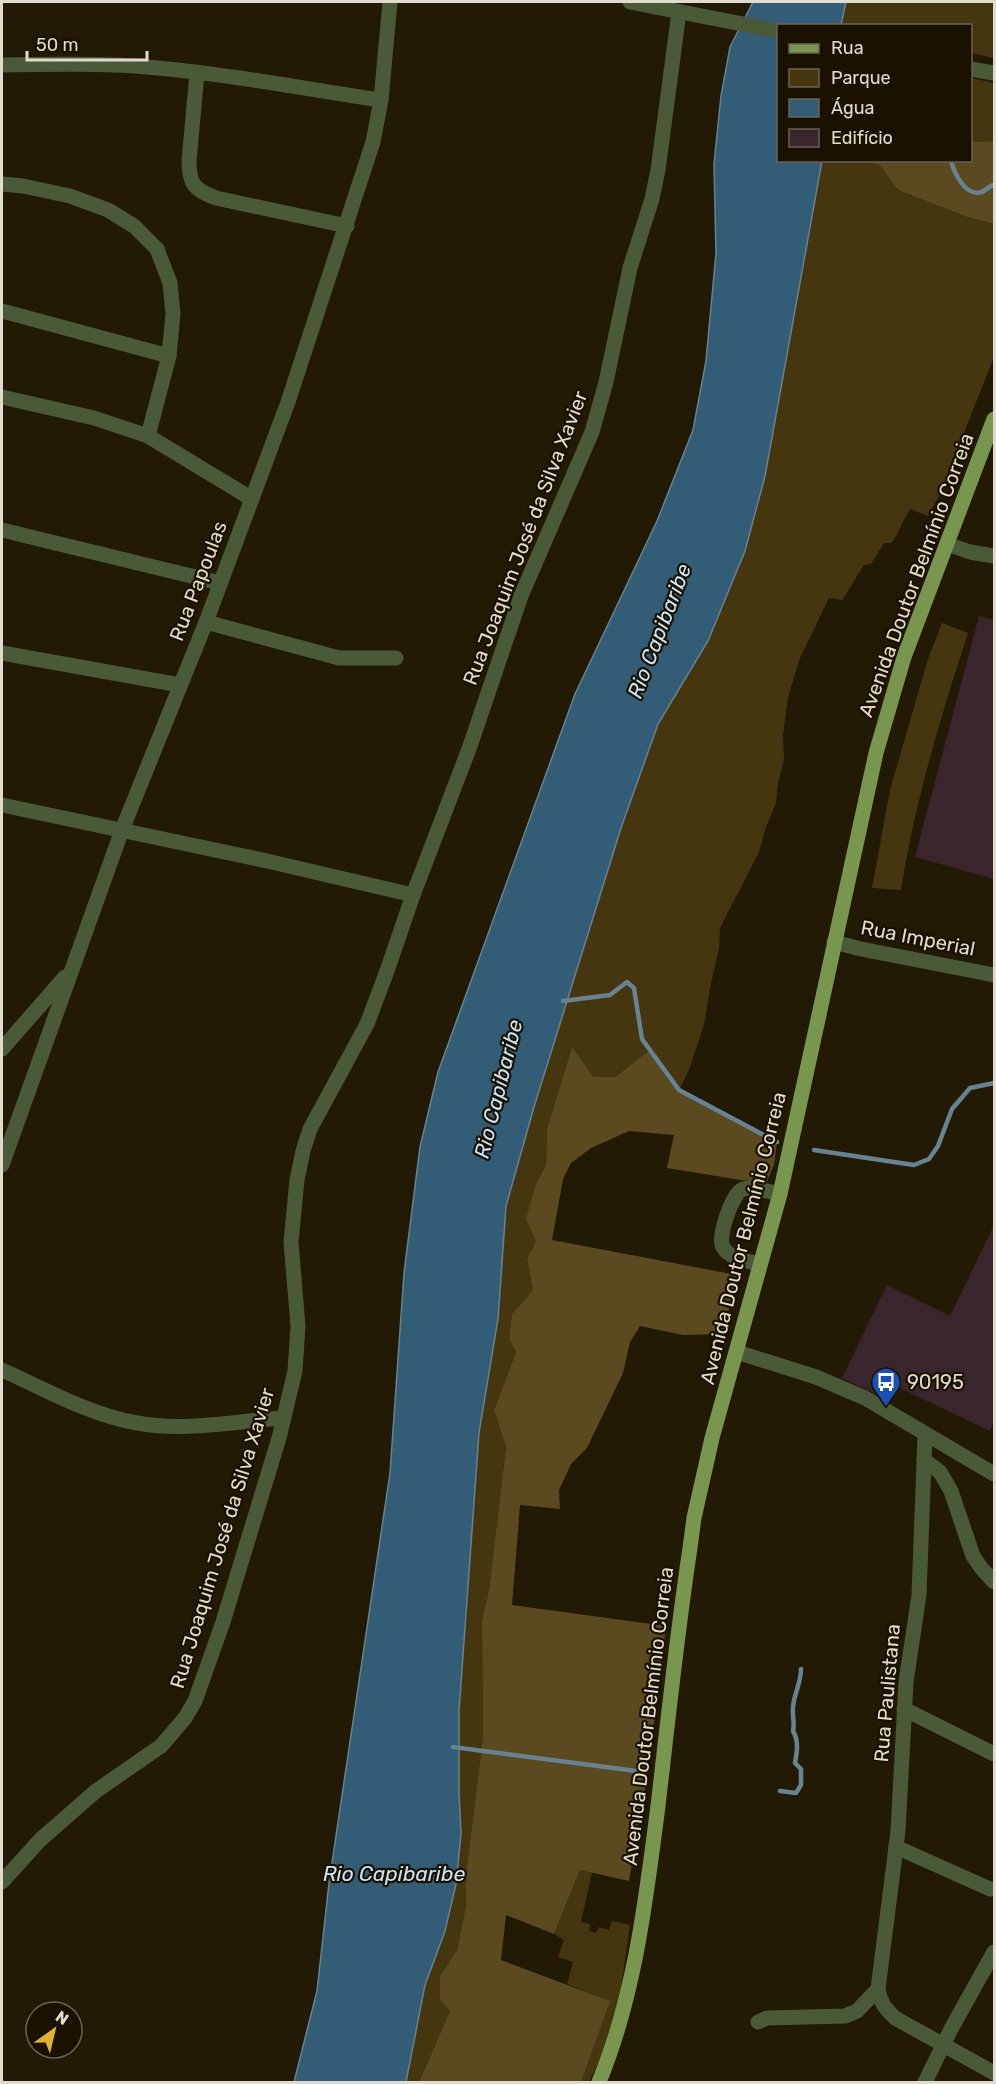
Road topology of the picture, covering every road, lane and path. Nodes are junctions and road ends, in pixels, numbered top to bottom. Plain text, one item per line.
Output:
1 (390, 2) edge
2 (630, 2) edge
3 (685, 9) edge
4 (777, 31) edge
5 (2, 65) edge
6 (972, 69) edge
7 (197, 73) junction
8 (994, 73) edge
9 (381, 100) junction
10 (2, 184) edge
11 (347, 226) junction
12 (2, 311) edge
13 (169, 356) junction
14 (2, 397) edge
15 (994, 419) edge
16 (148, 436) junction
17 (252, 499) junction
18 (2, 530) edge
19 (947, 544) junction
20 (994, 556) edge
21 (220, 583) junction
22 (206, 622) junction
23 (2, 653) edge
24 (396, 658) dead end
25 (180, 685) junction
26 (2, 805) edge
27 (122, 830) junction
28 (413, 895) junction
29 (834, 942) junction
30 (71, 971) junction
31 (994, 975) edge
32 (2, 1049) edge
33 (2, 1165) edge
34 (780, 1194) junction
35 (760, 1264) junction
36 (737, 1352) junction
37 (2, 1370) edge
38 (283, 1418) junction
39 (925, 1435) junction
40 (924, 1460) junction
41 (994, 1474) edge
42 (994, 1582) edge
43 (904, 1709) junction
44 (994, 1754) edge
45 (896, 1847) junction
46 (2, 1882) edge
47 (990, 1889) dead end
48 (994, 1952) edge
49 (878, 1989) junction
50 (758, 2022) dead end
51 (944, 2045) junction
52 (994, 2073) edge
53 (599, 2082) edge
54 (925, 2082) edge

1 - 9 street, Rua Papoulas
2 - 3 street
3 - 4 street
3 - 28 street, Rua Joaquim José da Silva Xavier
5 - 7 street
6 - 8 street
7 - 9 street
7 - 11 street
9 - 11 street, Rua Papoulas
10 - 13 street
11 - 17 street, Rua Papoulas
12 - 13 street
13 - 16 street
14 - 16 street
15 - 19 main road, Avenida Doutor Belmínio Correia
16 - 17 street
17 - 21 street, Rua Papoulas
18 - 21 street
19 - 20 street
19 - 29 main road, Avenida Doutor Belmínio Correia
21 - 22 street, Rua Papoulas
22 - 24 street
22 - 25 street, Rua Papoulas
23 - 25 street
25 - 27 street, Rua Papoulas
26 - 27 street
27 - 28 street
27 - 30 street, Rua Papoulas
28 - 38 street, Rua Joaquim José da Silva Xavier
29 - 31 street, Rua Imperial
29 - 34 main road, Avenida Doutor Belmínio Correia
30 - 32 street
30 - 33 street, Rua Papoulas
34 - 35 main road, Avenida Doutor Belmínio Correia
34 - 35 street
35 - 36 main road, Avenida Doutor Belmínio Correia
36 - 39 street
36 - 53 main road, Avenida Doutor Belmínio Correia
37 - 38 street
38 - 46 street, Rua Joaquim José da Silva Xavier
39 - 40 street, Rua Paulistana
39 - 41 street
40 - 42 street
40 - 43 street, Rua Paulistana
43 - 44 street
43 - 45 street, Rua Paulistana
45 - 47 street
45 - 49 street, Rua Paulistana
48 - 51 street
49 - 50 street
49 - 51 street
51 - 52 street
51 - 54 street

